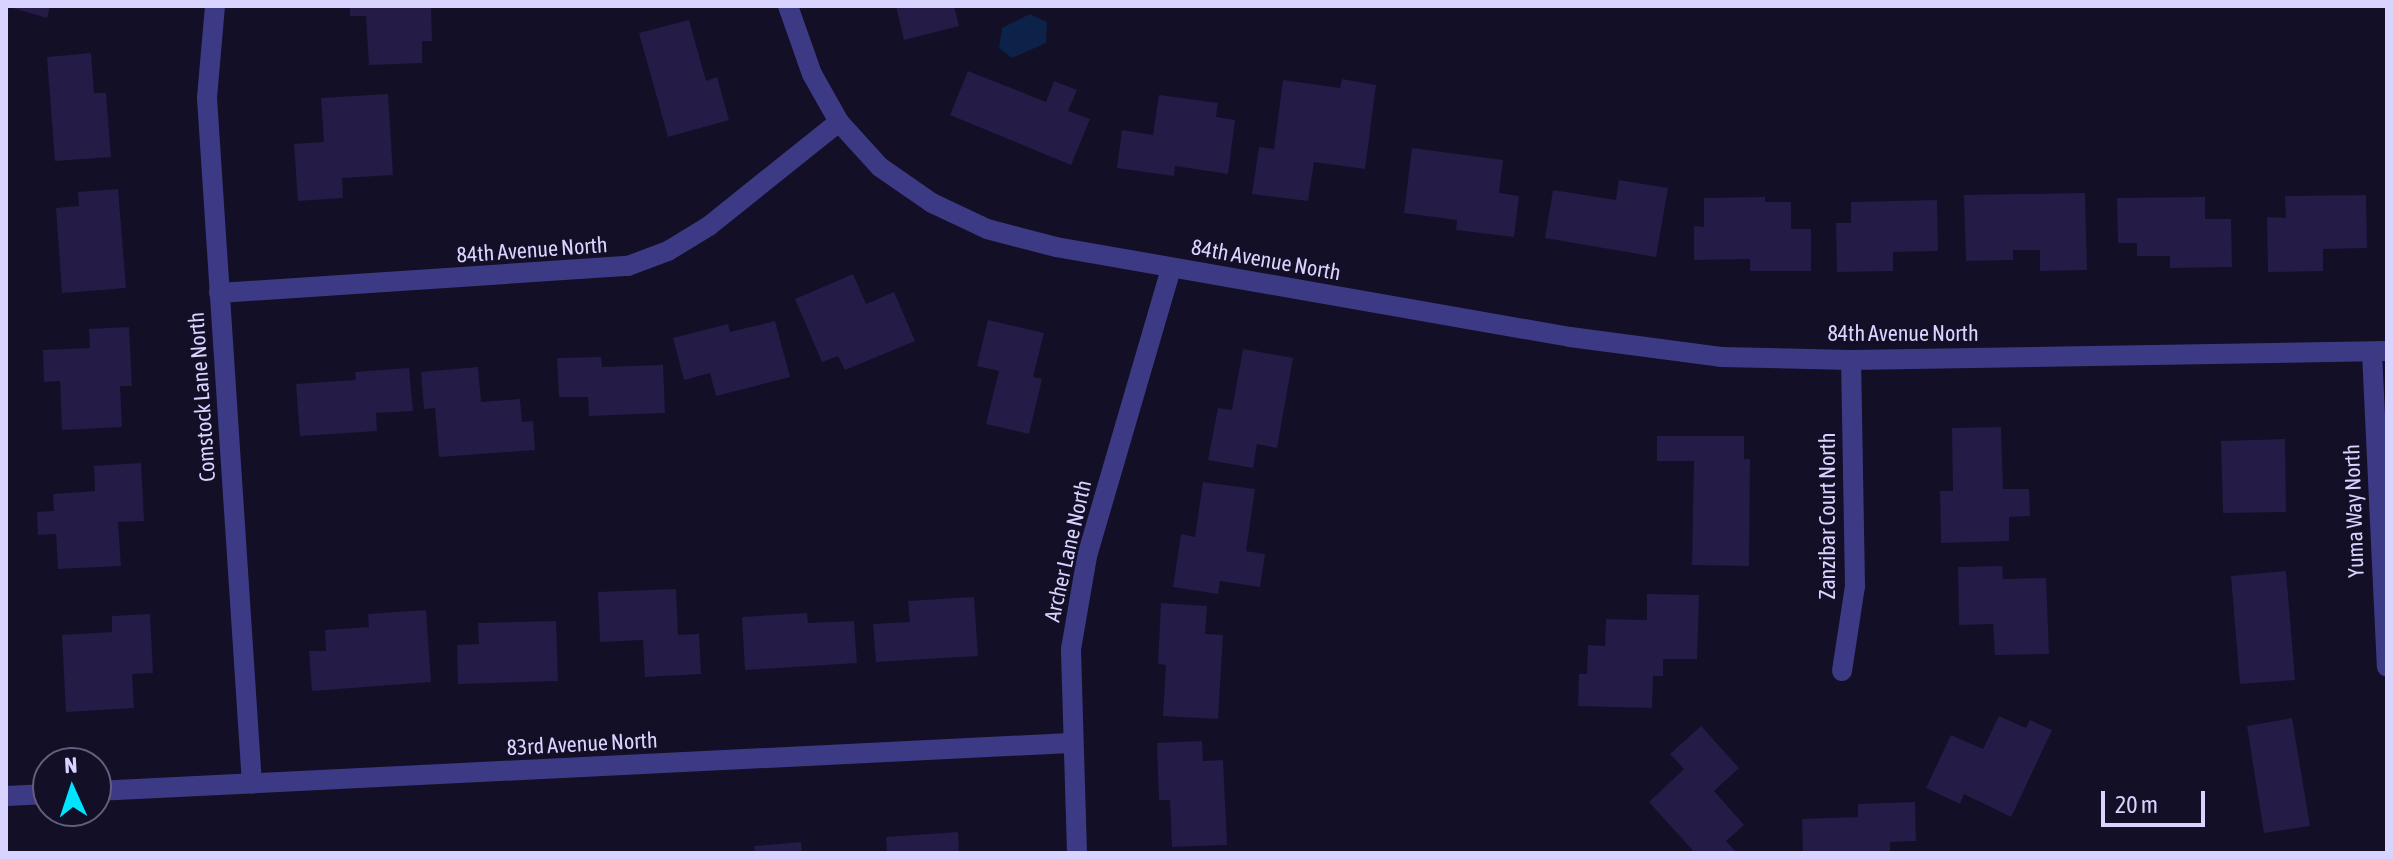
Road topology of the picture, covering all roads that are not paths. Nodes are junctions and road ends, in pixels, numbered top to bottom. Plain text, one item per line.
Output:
1 (215, 6) edge
2 (788, 6) edge
3 (839, 122) junction
4 (1171, 268) junction
5 (219, 293) junction
6 (2380, 352) edge
7 (1851, 360) junction
8 (2387, 667) edge
9 (1842, 671) dead end
10 (1070, 743) junction
11 (252, 784) junction
12 (112, 790) edge
13 (32, 795) edge
14 (6, 796) edge
15 (1077, 853) edge

1 - 5 street, Comstock Lane North
2 - 3 street
3 - 4 street, 84th Avenue North
3 - 5 street, 84th Avenue North
4 - 7 street, 84th Avenue North
4 - 10 street, Archer Lane North
5 - 11 street, Comstock Lane North
6 - 7 street, 84th Avenue North
6 - 8 street, Yuma Way North
7 - 9 street, Zanzibar Court North
10 - 11 street, 83rd Avenue North
10 - 15 street, Archer Lane North
11 - 12 street, 83rd Avenue North
13 - 14 street

